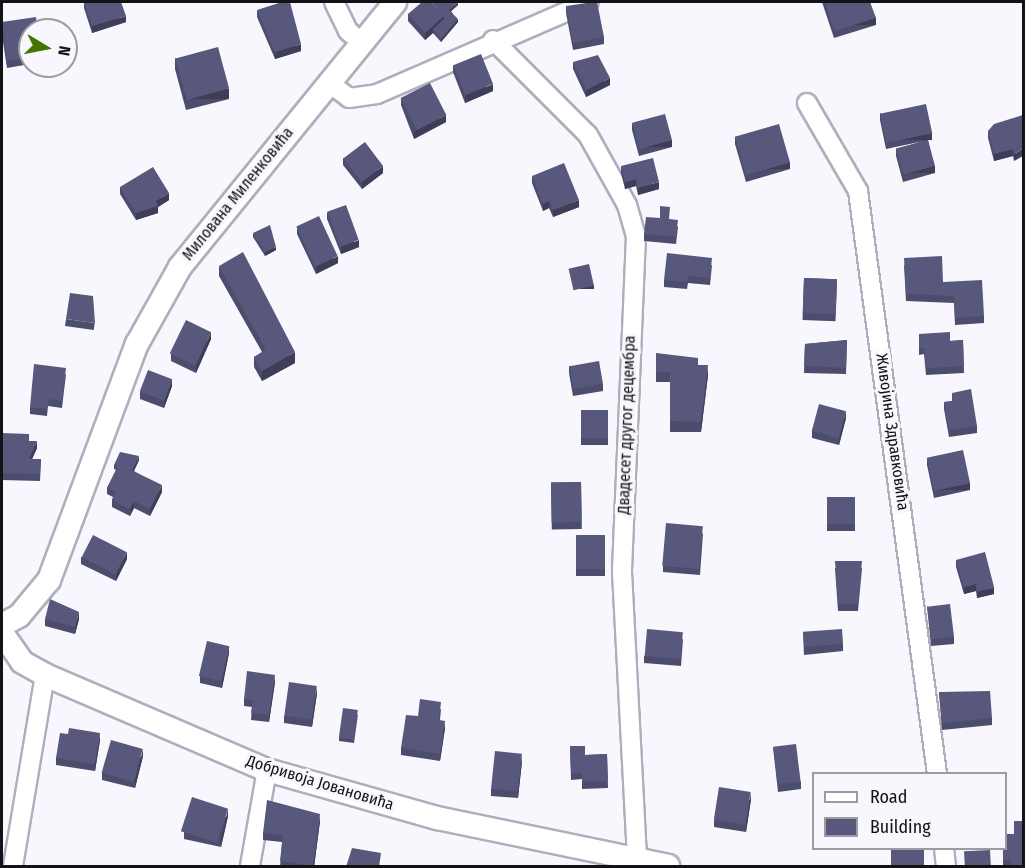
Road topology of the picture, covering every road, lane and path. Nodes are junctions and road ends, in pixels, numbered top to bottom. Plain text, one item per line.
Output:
1 (333, 2) edge
2 (395, 2) edge
3 (589, 2) edge
4 (493, 40) junction
5 (361, 42) junction
6 (328, 82) junction
7 (807, 103) dead end
8 (2, 625) edge
9 (2, 633) edge
10 (45, 675) junction
11 (267, 770) junction
12 (937, 772) edge
13 (944, 850) edge
14 (637, 861) junction
15 (13, 867) edge
16 (250, 867) edge
17 (668, 867) edge
18 (946, 867) edge

1 - 5 street
2 - 5 street, Милована Миленковића
3 - 4 street
4 - 6 street
4 - 14 street, Двадесет другог децембра
5 - 6 street, Милована Миленковића
6 - 8 street, Милована Миленковића
7 - 12 street, Живојина Здравковића
9 - 10 street, Добривоја Јовановића
10 - 11 street, Добривоја Јовановића
10 - 15 street
11 - 14 street, Добривоја Јовановића
11 - 16 street
13 - 18 street
14 - 17 street, Добривоја Јовановића

